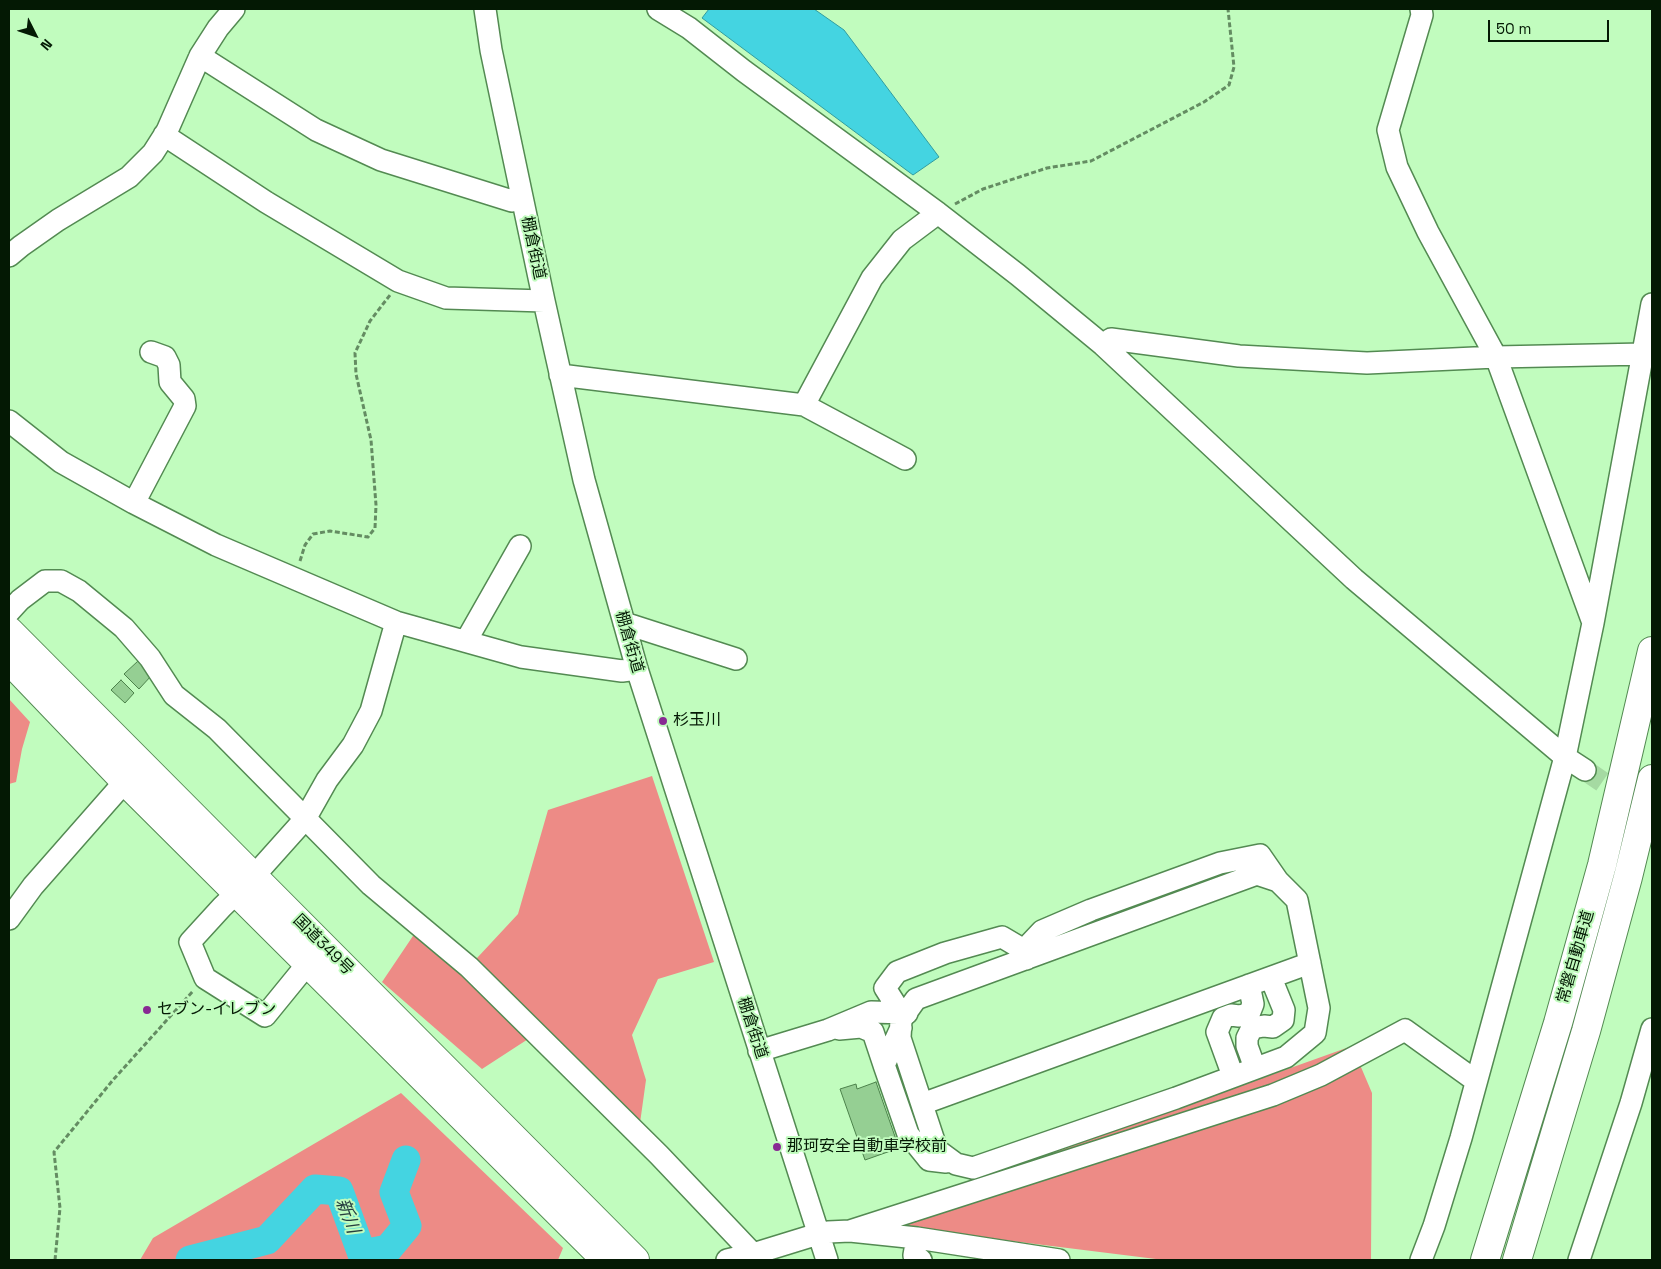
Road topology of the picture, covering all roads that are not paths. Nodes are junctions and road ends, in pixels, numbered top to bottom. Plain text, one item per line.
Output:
1 (234, 9) edge
2 (485, 9) edge
3 (658, 9) edge
4 (1421, 9) edge
5 (200, 56) junction
6 (164, 135) junction
7 (522, 197) junction
8 (938, 213) junction
9 (9, 256) edge
10 (544, 301) junction
11 (1652, 304) edge
12 (1103, 345) junction
13 (151, 352) dead end
14 (1644, 354) junction
15 (1496, 357) junction
16 (560, 374) junction
17 (804, 406) junction
18 (9, 421) edge
19 (905, 459) dead end
20 (134, 503) junction
21 (520, 546) dead end
22 (9, 612) edge
23 (396, 622) junction
24 (624, 623) junction
25 (1593, 623) junction
26 (9, 631) edge
27 (466, 641) junction
28 (1652, 651) edge
29 (736, 659) dead end
30 (9, 660) edge
31 (637, 669) junction
32 (1565, 757) junction
33 (1585, 770) tunnel mouth
34 (133, 773) junction
35 (1652, 779) edge
36 (305, 819) junction
37 (245, 884) junction
38 (9, 919) edge
39 (1025, 955) junction
40 (309, 962) junction
41 (1310, 963) junction
42 (1271, 978) junction
43 (1249, 986) junction
44 (904, 1020) junction
45 (1652, 1029) edge
46 (828, 1030) junction
47 (759, 1051) junction
48 (884, 1065) junction
49 (1255, 1068) junction
50 (1233, 1076) junction
51 (1476, 1081) junction
52 (922, 1104) junction
53 (956, 1164) junction
54 (850, 1231) junction
55 (818, 1234) junction
56 (917, 1238) junction
57 (753, 1254) junction
58 (606, 1260) edge
59 (635, 1260) edge
60 (727, 1260) edge
61 (827, 1260) edge
62 (921, 1260) edge
63 (1059, 1260) edge
64 (1421, 1260) edge
65 (1485, 1260) edge
66 (1517, 1260) edge
67 (1580, 1260) edge

1 - 5 street
2 - 7 street, 棚倉街道
3 - 8 street
4 - 15 street
5 - 6 street
5 - 7 street
6 - 9 street
6 - 10 street
7 - 10 street, 棚倉街道
8 - 12 street
8 - 17 street
10 - 16 street, 棚倉街道
11 - 14 street
12 - 15 street
12 - 32 street
13 - 20 street
14 - 15 street
14 - 25 street
15 - 25 street
16 - 17 street
16 - 24 street, 棚倉街道
17 - 19 street
18 - 20 street
20 - 23 street
21 - 27 street
22 - 36 street
23 - 27 street
23 - 36 street
24 - 29 street
24 - 31 street, 棚倉街道
25 - 32 street
26 - 34 highway, 国道349号
27 - 31 street
28 - 65 highway, 常磐自動車道
30 - 34 highway, 国道349号
31 - 47 street, 棚倉街道
32 - 33 street
32 - 51 street
34 - 37 highway, 国道349号
34 - 38 street
35 - 66 highway, 常磐自動車道
36 - 37 street
36 - 57 street
37 - 40 highway, 国道349号
37 - 40 street
37 - 59 highway, 国道349号
39 - 41 street
39 - 44 street
39 - 44 street
40 - 58 highway, 国道349号
41 - 42 street
41 - 49 street
42 - 43 street
42 - 49 street
43 - 50 street
43 - 52 street
44 - 46 street
44 - 48 street
44 - 52 street
45 - 67 street
46 - 47 street
46 - 48 street
47 - 55 street, 棚倉街道
48 - 53 street
49 - 50 street
50 - 53 street
51 - 54 street
51 - 64 street
52 - 53 street
54 - 55 street
54 - 56 street
55 - 57 street
55 - 61 street, 棚倉街道
56 - 62 street
56 - 63 street
57 - 60 street

